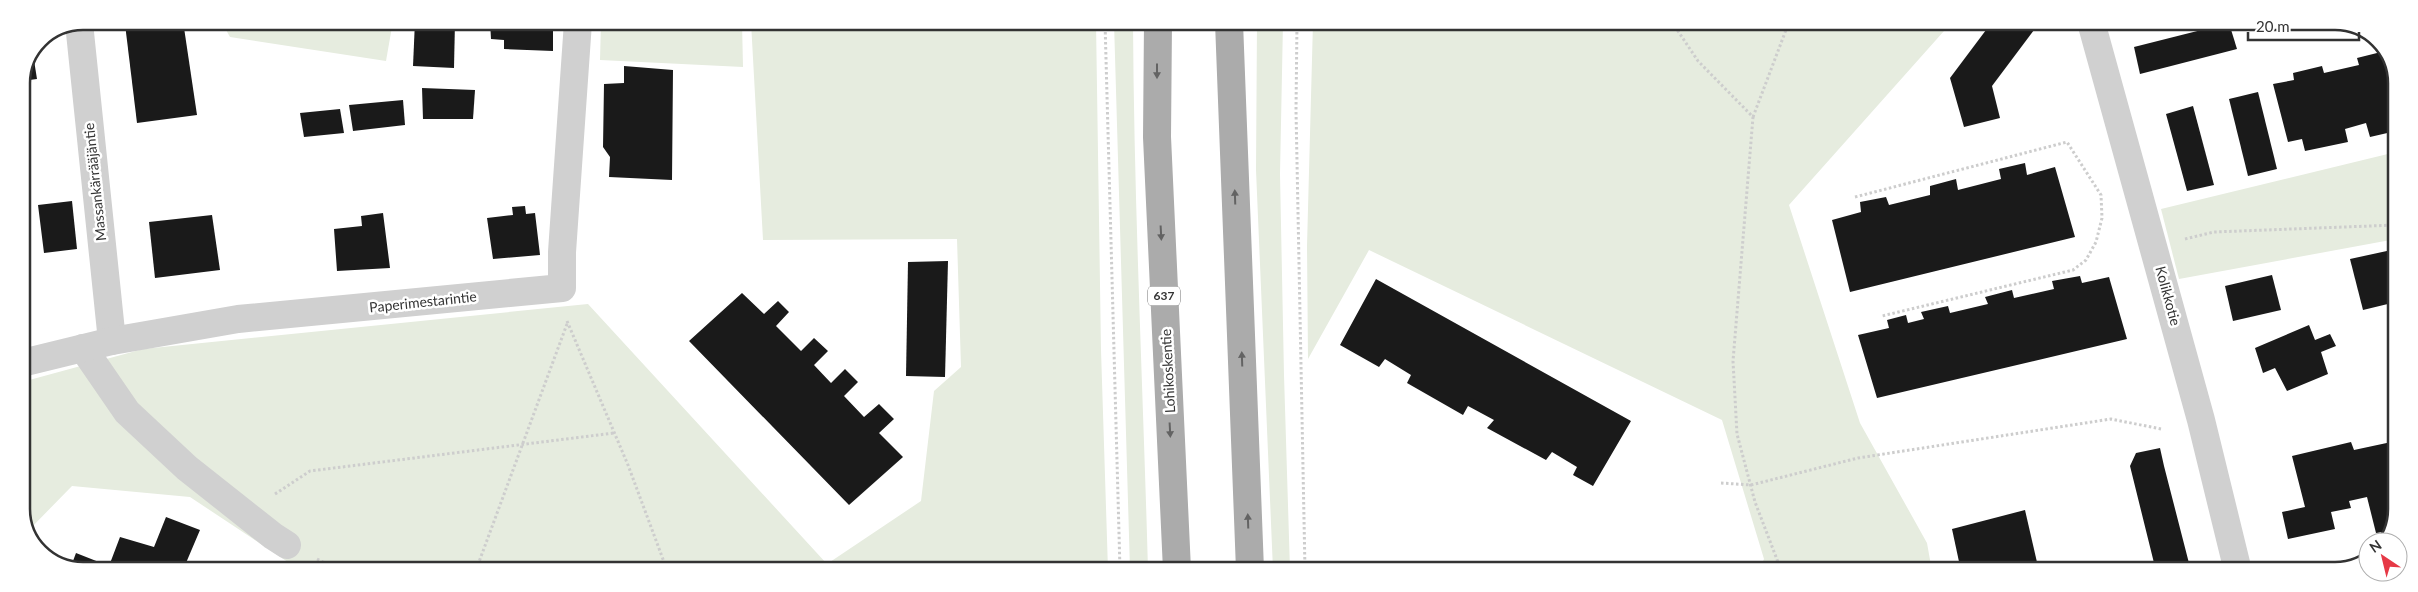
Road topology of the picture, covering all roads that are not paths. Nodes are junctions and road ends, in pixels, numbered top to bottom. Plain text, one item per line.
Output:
1 (80, 30) edge
2 (577, 30) edge
3 (1158, 30) edge
4 (1228, 30) edge
5 (2094, 30) edge
6 (112, 341) junction
7 (82, 348) junction
8 (30, 361) edge
9 (287, 545) dead end
10 (1177, 562) edge
11 (1250, 562) edge
12 (2236, 562) edge

1 - 6 street, Massankärrääjäntie
2 - 6 street, Paperimestarintie
3 -> 10 main road, Lohikoskentie / 637
11 -> 4 main road
5 - 12 street, Kolikkotie
6 - 7 street, Paperimestarintie
7 - 8 street, Paperimestarintie
7 - 9 street

